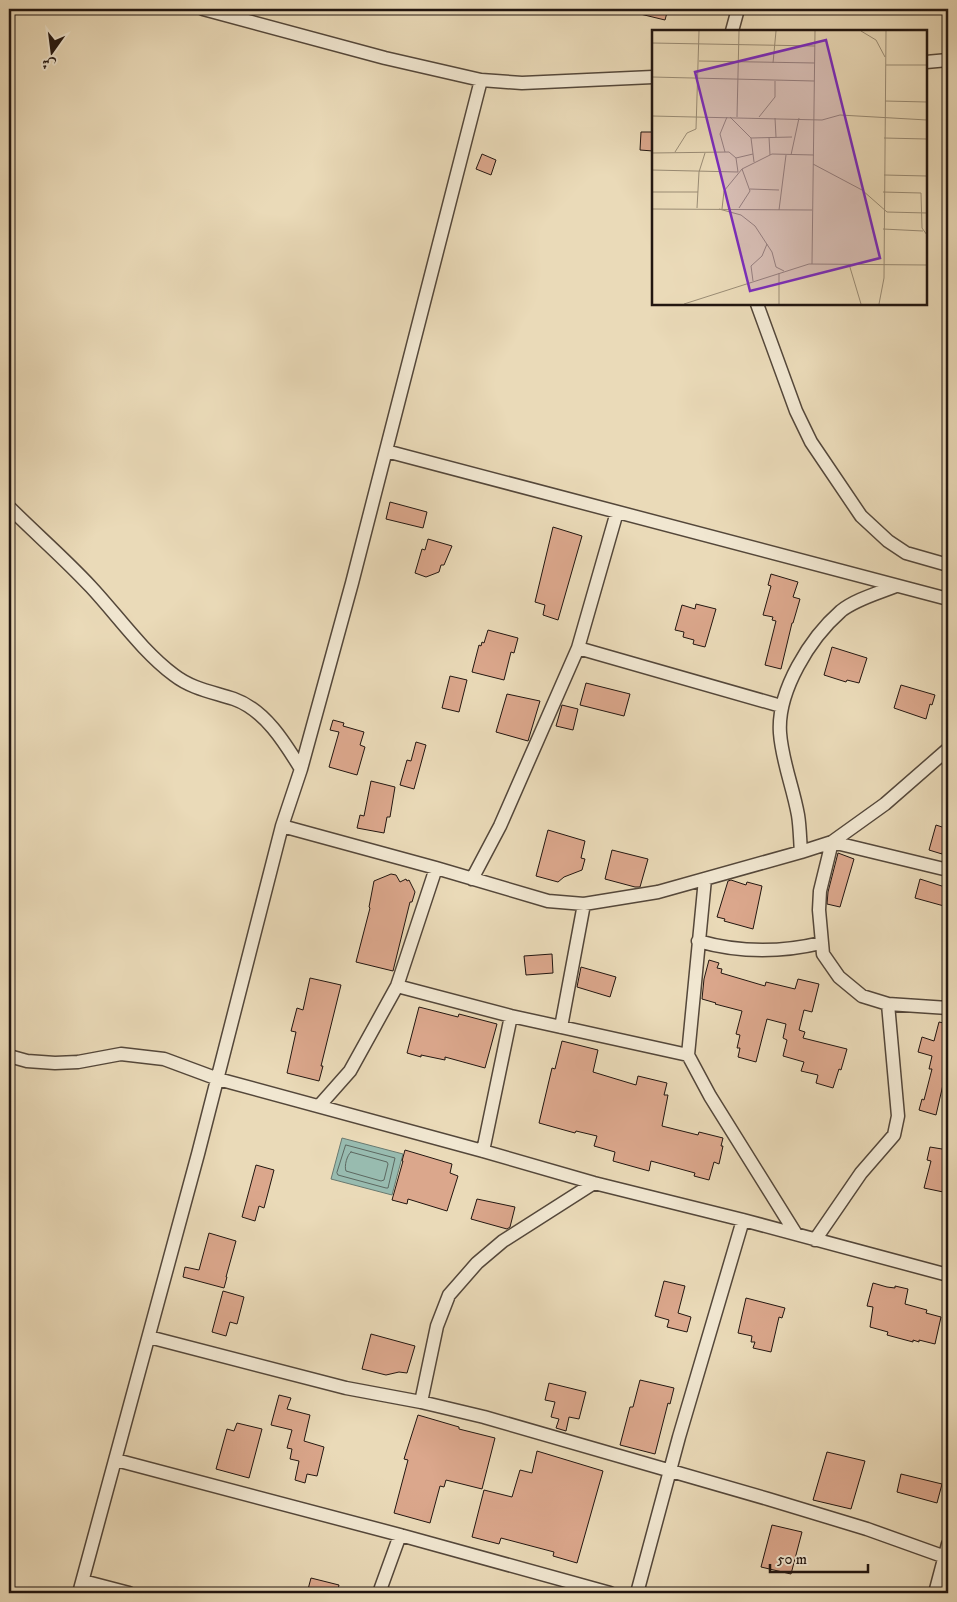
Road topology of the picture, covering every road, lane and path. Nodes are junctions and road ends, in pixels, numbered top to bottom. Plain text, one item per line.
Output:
1 (203, 9) edge
2 (738, 9) edge
3 (227, 12) edge
4 (732, 30) edge
5 (948, 60) edge
6 (927, 62) edge
7 (652, 77) edge
8 (481, 80) junction
9 (757, 305) edge
10 (386, 451) junction
11 (9, 508) edge
12 (617, 512) junction
13 (948, 565) edge
14 (896, 586) junction
15 (948, 599) edge
16 (578, 648) junction
17 (781, 706) junction
18 (948, 749) edge
19 (301, 769) junction
20 (282, 826) junction
21 (832, 842) junction
22 (801, 852) junction
23 (436, 868) junction
24 (948, 870) edge
25 (472, 879) junction
26 (705, 879) junction
27 (584, 904) junction
28 (698, 941) junction
29 (821, 943) junction
30 (398, 986) junction
31 (888, 1004) junction
32 (948, 1008) edge
33 (511, 1016) junction
34 (560, 1028) junction
35 (688, 1055) junction
36 (9, 1056) edge
37 (218, 1079) junction
38 (319, 1106) junction
39 (483, 1151) junction
40 (594, 1183) junction
41 (743, 1220) junction
42 (796, 1234) junction
43 (815, 1240) junction
44 (948, 1275) edge
45 (149, 1337) junction
46 (421, 1402) junction
47 (116, 1460) junction
48 (670, 1471) junction
49 (400, 1534) junction
50 (948, 1544) edge
51 (946, 1558) edge
52 (81, 1587) edge
53 (129, 1593) edge
54 (380, 1593) edge
55 (610, 1593) edge
56 (637, 1593) edge
57 (935, 1593) edge

1 - 3 street
2 - 4 street
3 - 8 street
5 - 6 street
7 - 8 street
8 - 10 street
9 - 13 street
10 - 12 street
10 - 19 street
11 - 19 street
12 - 14 street
12 - 16 street
14 - 15 street
14 - 17 street
16 - 17 street
16 - 25 street
17 - 22 street
18 - 21 street
19 - 20 street
20 - 23 street
20 - 37 street
21 - 22 street
21 - 24 street
21 - 29 street
22 - 26 street
23 - 25 street
23 - 30 street
25 - 27 street
26 - 27 street
26 - 28 street
27 - 34 street
28 - 29 street
28 - 35 street
29 - 31 street
30 - 33 street
30 - 38 street
31 - 32 street
31 - 43 street
33 - 34 street
33 - 39 street
34 - 35 street
35 - 42 street
36 - 37 street
37 - 38 street
37 - 45 street
38 - 39 street
39 - 40 street
40 - 41 street
40 - 46 street
41 - 42 street
41 - 48 street
42 - 43 street
43 - 44 street
45 - 46 street
45 - 47 street
46 - 48 street
47 - 49 street
47 - 52 street
48 - 51 street
48 - 56 street
49 - 54 street
49 - 55 street
50 - 51 street
51 - 57 street
52 - 53 street

